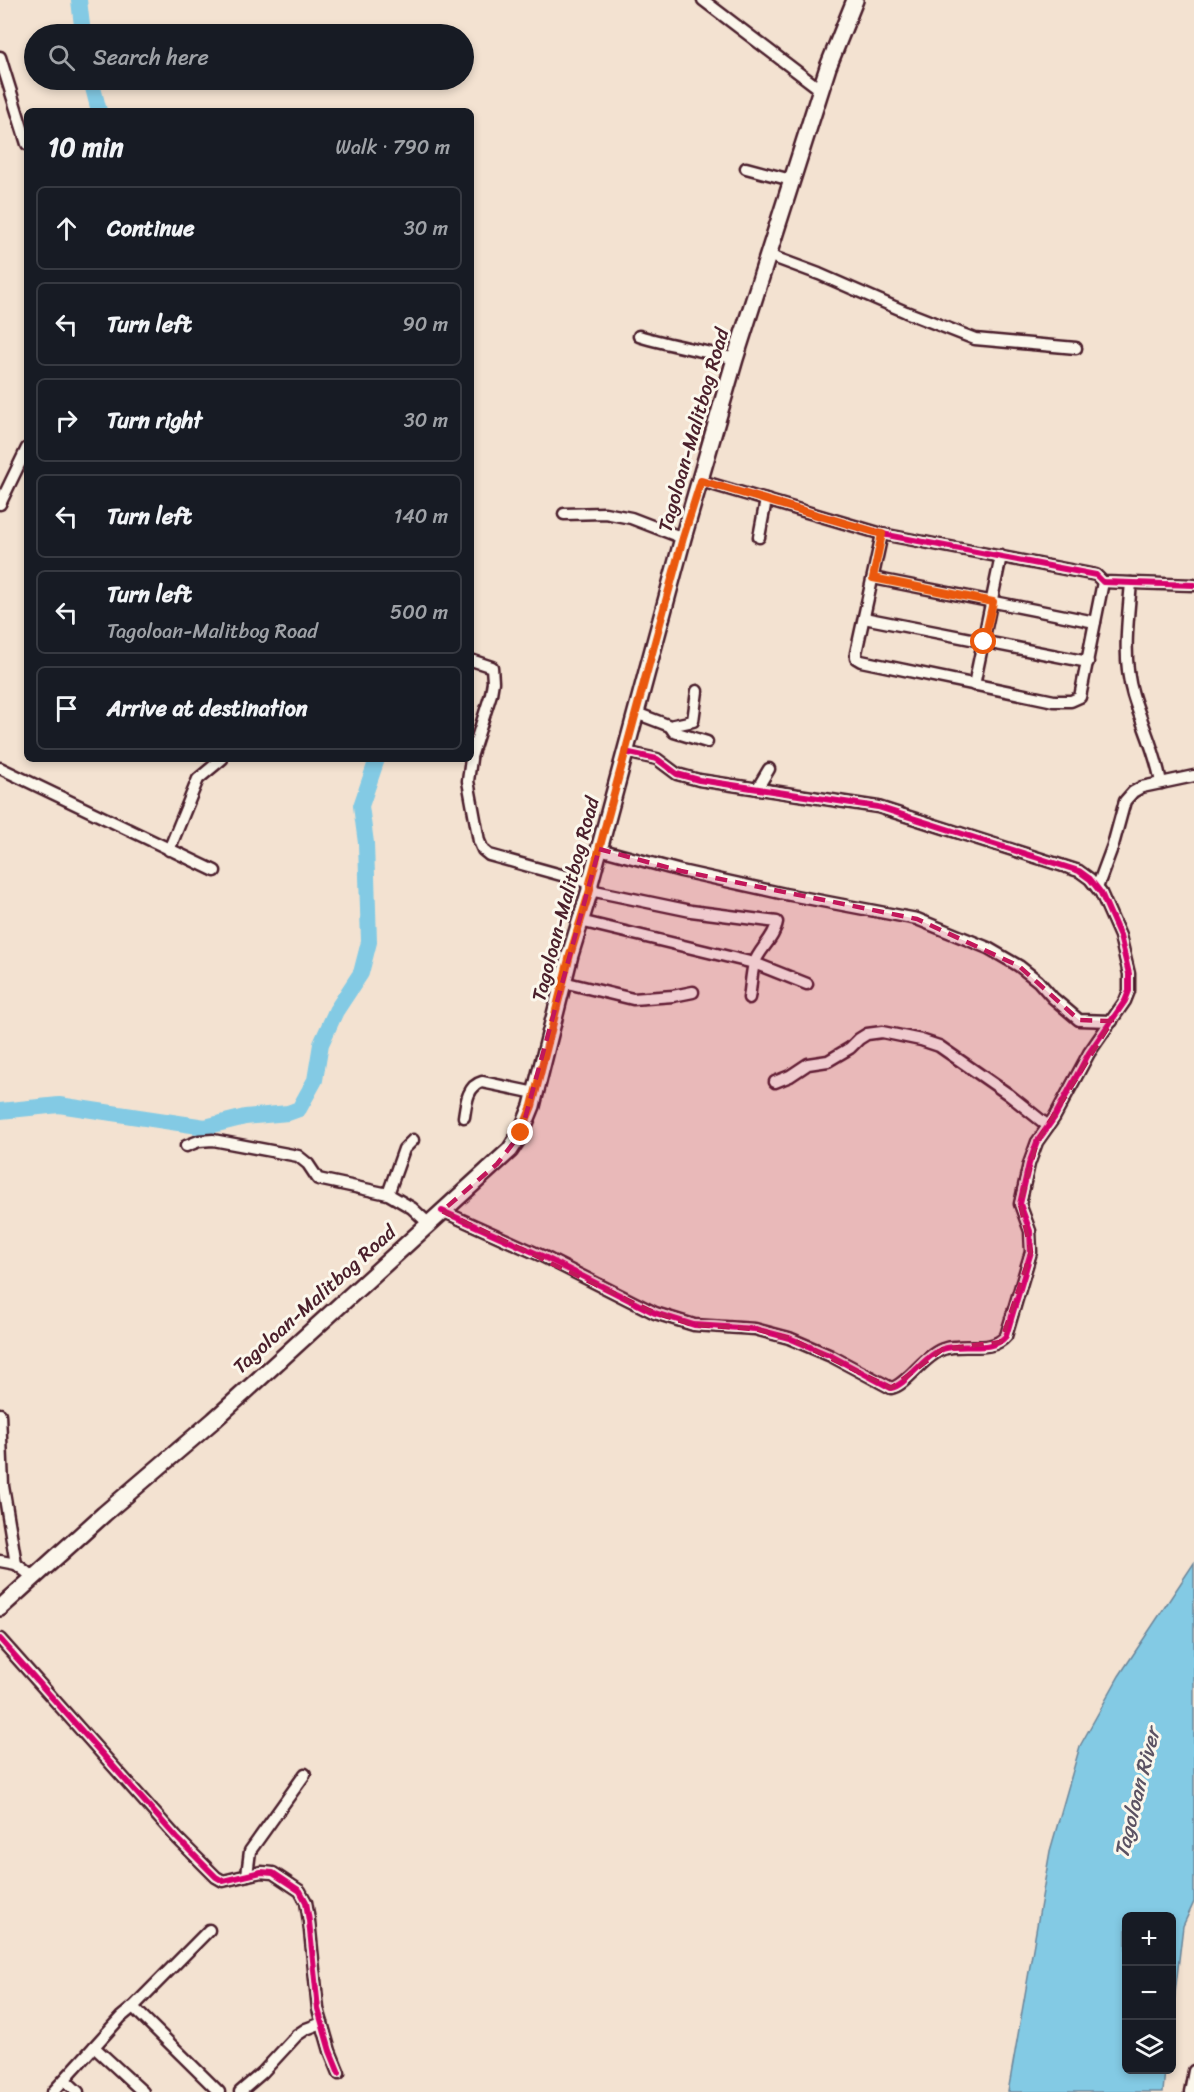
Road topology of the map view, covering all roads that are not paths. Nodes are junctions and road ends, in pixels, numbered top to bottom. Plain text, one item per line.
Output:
1 (704, 0) edge
2 (855, 0) edge
3 (0, 57) edge
4 (821, 90) junction
5 (24, 134) edge
6 (746, 168) dead end
7 (792, 180) junction
8 (768, 255) junction
9 (639, 336) dead end
10 (1076, 348) dead end
11 (735, 359) junction
12 (24, 454) edge
13 (701, 481) junction
14 (766, 500) junction
15 (0, 504) edge
16 (564, 514) dead end
17 (882, 534) junction
18 (759, 537) dead end
19 (683, 538) junction
20 (1001, 556) junction
21 (873, 578) junction
22 (1103, 582) junction
23 (1131, 583) junction
24 (1194, 585) edge
25 (993, 602) junction
26 (864, 618) junction
27 (1095, 622) junction
28 (984, 642) junction
29 (474, 661) edge
30 (1088, 662) junction
31 (974, 685) junction
32 (697, 692) dead end
33 (636, 713) junction
34 (670, 726) junction
35 (707, 742) dead end
36 (474, 748) edge
37 (625, 752) junction
38 (218, 762) edge
39 (470, 762) edge
40 (0, 768) edge
41 (769, 769) dead end
42 (1194, 776) edge
43 (1161, 783) junction
44 (757, 789) junction
45 (599, 849) junction
46 (169, 850) junction
47 (215, 871) dead end
48 (590, 887) junction
49 (1097, 888) junction
50 (580, 921) junction
51 (754, 963) junction
52 (563, 982) junction
53 (807, 984) dead end
54 (693, 992) dead end
55 (749, 998) dead end
56 (1112, 1021) junction
57 (775, 1082) dead end
58 (535, 1093) junction
59 (464, 1117) dead end
60 (1048, 1126) junction
61 (413, 1140) dead end
62 (186, 1146) dead end
63 (388, 1194) junction
64 (442, 1211) junction
65 (428, 1223) junction
66 (0, 1414) edge
67 (0, 1562) edge
68 (16, 1564) junction
69 (34, 1578) junction
70 (0, 1608) edge
71 (0, 1640) edge
72 (305, 1774) dead end
73 (247, 1875) junction
74 (209, 1930) dead end
75 (133, 2007) junction
76 (322, 2023) junction
77 (94, 2047) junction
78 (1194, 2071) edge
79 (339, 2073) dead end
80 (65, 2080) junction
81 (1192, 2088) edge
82 (53, 2092) edge
83 (78, 2092) edge
84 (143, 2092) edge
85 (219, 2092) edge
86 (240, 2092) edge

1 - 4 street
2 - 4 main road, Tagoloan-Malitbog Road
3 - 5 street
4 - 7 main road, Tagoloan-Malitbog Road
6 - 7 street
7 - 8 main road, Tagoloan-Malitbog Road
8 - 10 street
8 - 11 main road, Tagoloan-Malitbog Road
9 - 11 street
11 - 13 main road, Tagoloan-Malitbog Road
12 - 15 street
13 - 14 street
13 - 19 main road, Tagoloan-Malitbog Road
14 - 17 street
14 - 18 street
16 - 19 street
17 - 20 street
17 - 21 street
19 - 33 main road, Tagoloan-Malitbog Road
20 - 22 street
20 - 25 street
21 - 25 street
21 - 26 street
22 - 23 street
22 - 27 street
23 - 24 street
23 - 43 street
25 - 27 street
25 - 28 street
26 - 28 street
26 - 31 street
27 - 30 street
28 - 30 street
28 - 31 street
29 - 36 street
30 - 31 street
32 - 34 street
33 - 34 street
33 - 37 main road, Tagoloan-Malitbog Road
34 - 35 street
37 - 44 street
37 - 45 main road, Tagoloan-Malitbog Road
38 - 46 street
39 - 48 street
40 - 46 street
41 - 44 street
42 - 43 street
43 - 49 street
44 - 49 street
45 - 48 main road, Tagoloan-Malitbog Road
45 - 56 street
46 - 47 street
48 - 50 main road, Tagoloan-Malitbog Road
48 - 51 street
49 - 56 street
50 - 51 street
50 - 52 main road, Tagoloan-Malitbog Road
51 - 53 street
51 - 55 street
52 - 54 street
52 - 58 main road, Tagoloan-Malitbog Road
56 - 60 street
57 - 60 street
58 - 59 street
58 - 64 main road, Tagoloan-Malitbog Road
60 - 64 street
61 - 63 street
62 - 63 street
63 - 65 street
64 - 65 main road, Tagoloan-Malitbog Road
65 - 69 main road, Tagoloan-Malitbog Road
66 - 68 street
67 - 68 street
68 - 69 street
69 - 70 main road, Tagoloan-Malitbog Road
71 - 73 street
72 - 73 street
73 - 76 street
74 - 75 street
75 - 77 street
75 - 85 street
76 - 79 street
76 - 86 street
77 - 80 street
77 - 84 street
78 - 81 street
80 - 82 street
80 - 83 street

